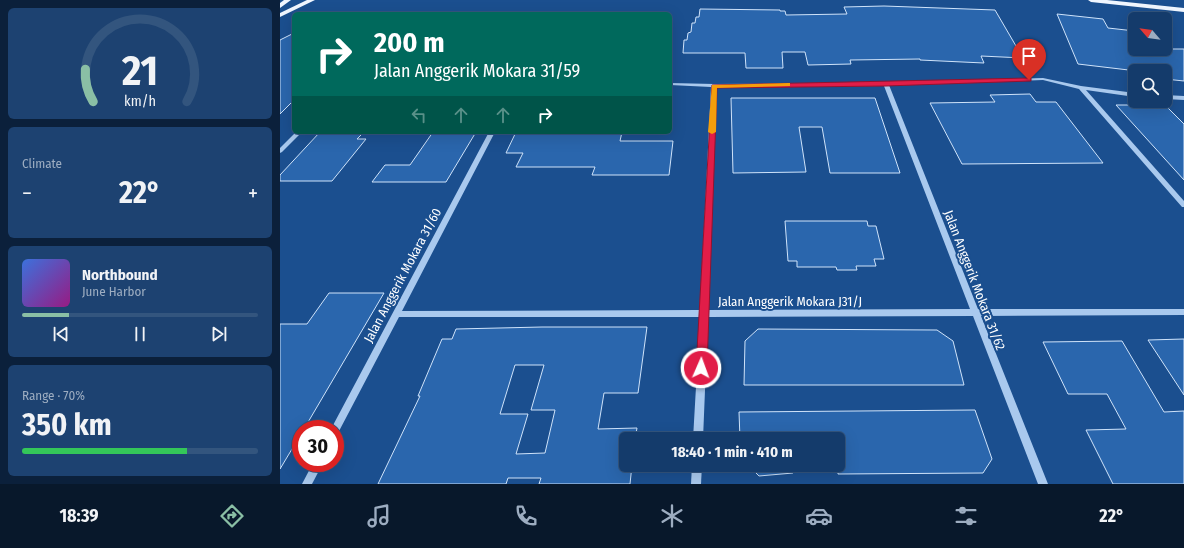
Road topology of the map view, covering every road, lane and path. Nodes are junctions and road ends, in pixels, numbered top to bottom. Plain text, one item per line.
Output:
1 (288, 0) edge
2 (312, 0) edge
3 (1091, 0) edge
4 (1149, 0) edge
5 (1184, 4) edge
6 (280, 6) edge
7 (1184, 10) edge
8 (280, 15) edge
9 (672, 84) edge
10 (886, 84) junction
11 (714, 86) junction
12 (1081, 88) junction
13 (1128, 94) edge
14 (1172, 97) edge
15 (1184, 98) edge
16 (297, 134) edge
17 (491, 134) edge
18 (280, 151) edge
19 (1184, 205) edge
20 (976, 312) junction
21 (1184, 312) edge
22 (704, 313) junction
23 (396, 314) junction
24 (340, 420) edge
25 (698, 432) edge
26 (313, 472) edge
27 (697, 472) edge
28 (307, 484) edge
29 (696, 484) edge
30 (1043, 484) edge

1 - 6 main road
2 - 8 main road
3 - 7 main road
4 - 5 main road
9 - 11 street
10 - 11 street
10 - 12 street
10 - 20 street, Jalan Anggerik Mokara 31/62
11 - 22 street
12 - 13 street
12 - 19 street
14 - 15 street
16 - 18 street
17 - 23 street, Jalan Anggerik Mokara 31/60
20 - 21 street, Jalan Anggerik Mokara J31/J
20 - 22 street, Jalan Anggerik Mokara J31/J
20 - 30 street, Jalan Anggerik Mokara 31/62
22 - 23 street, Jalan Anggerik Mokara J31/J
22 - 25 street
23 - 24 street, Jalan Anggerik Mokara 31/60
26 - 28 street
27 - 29 street

